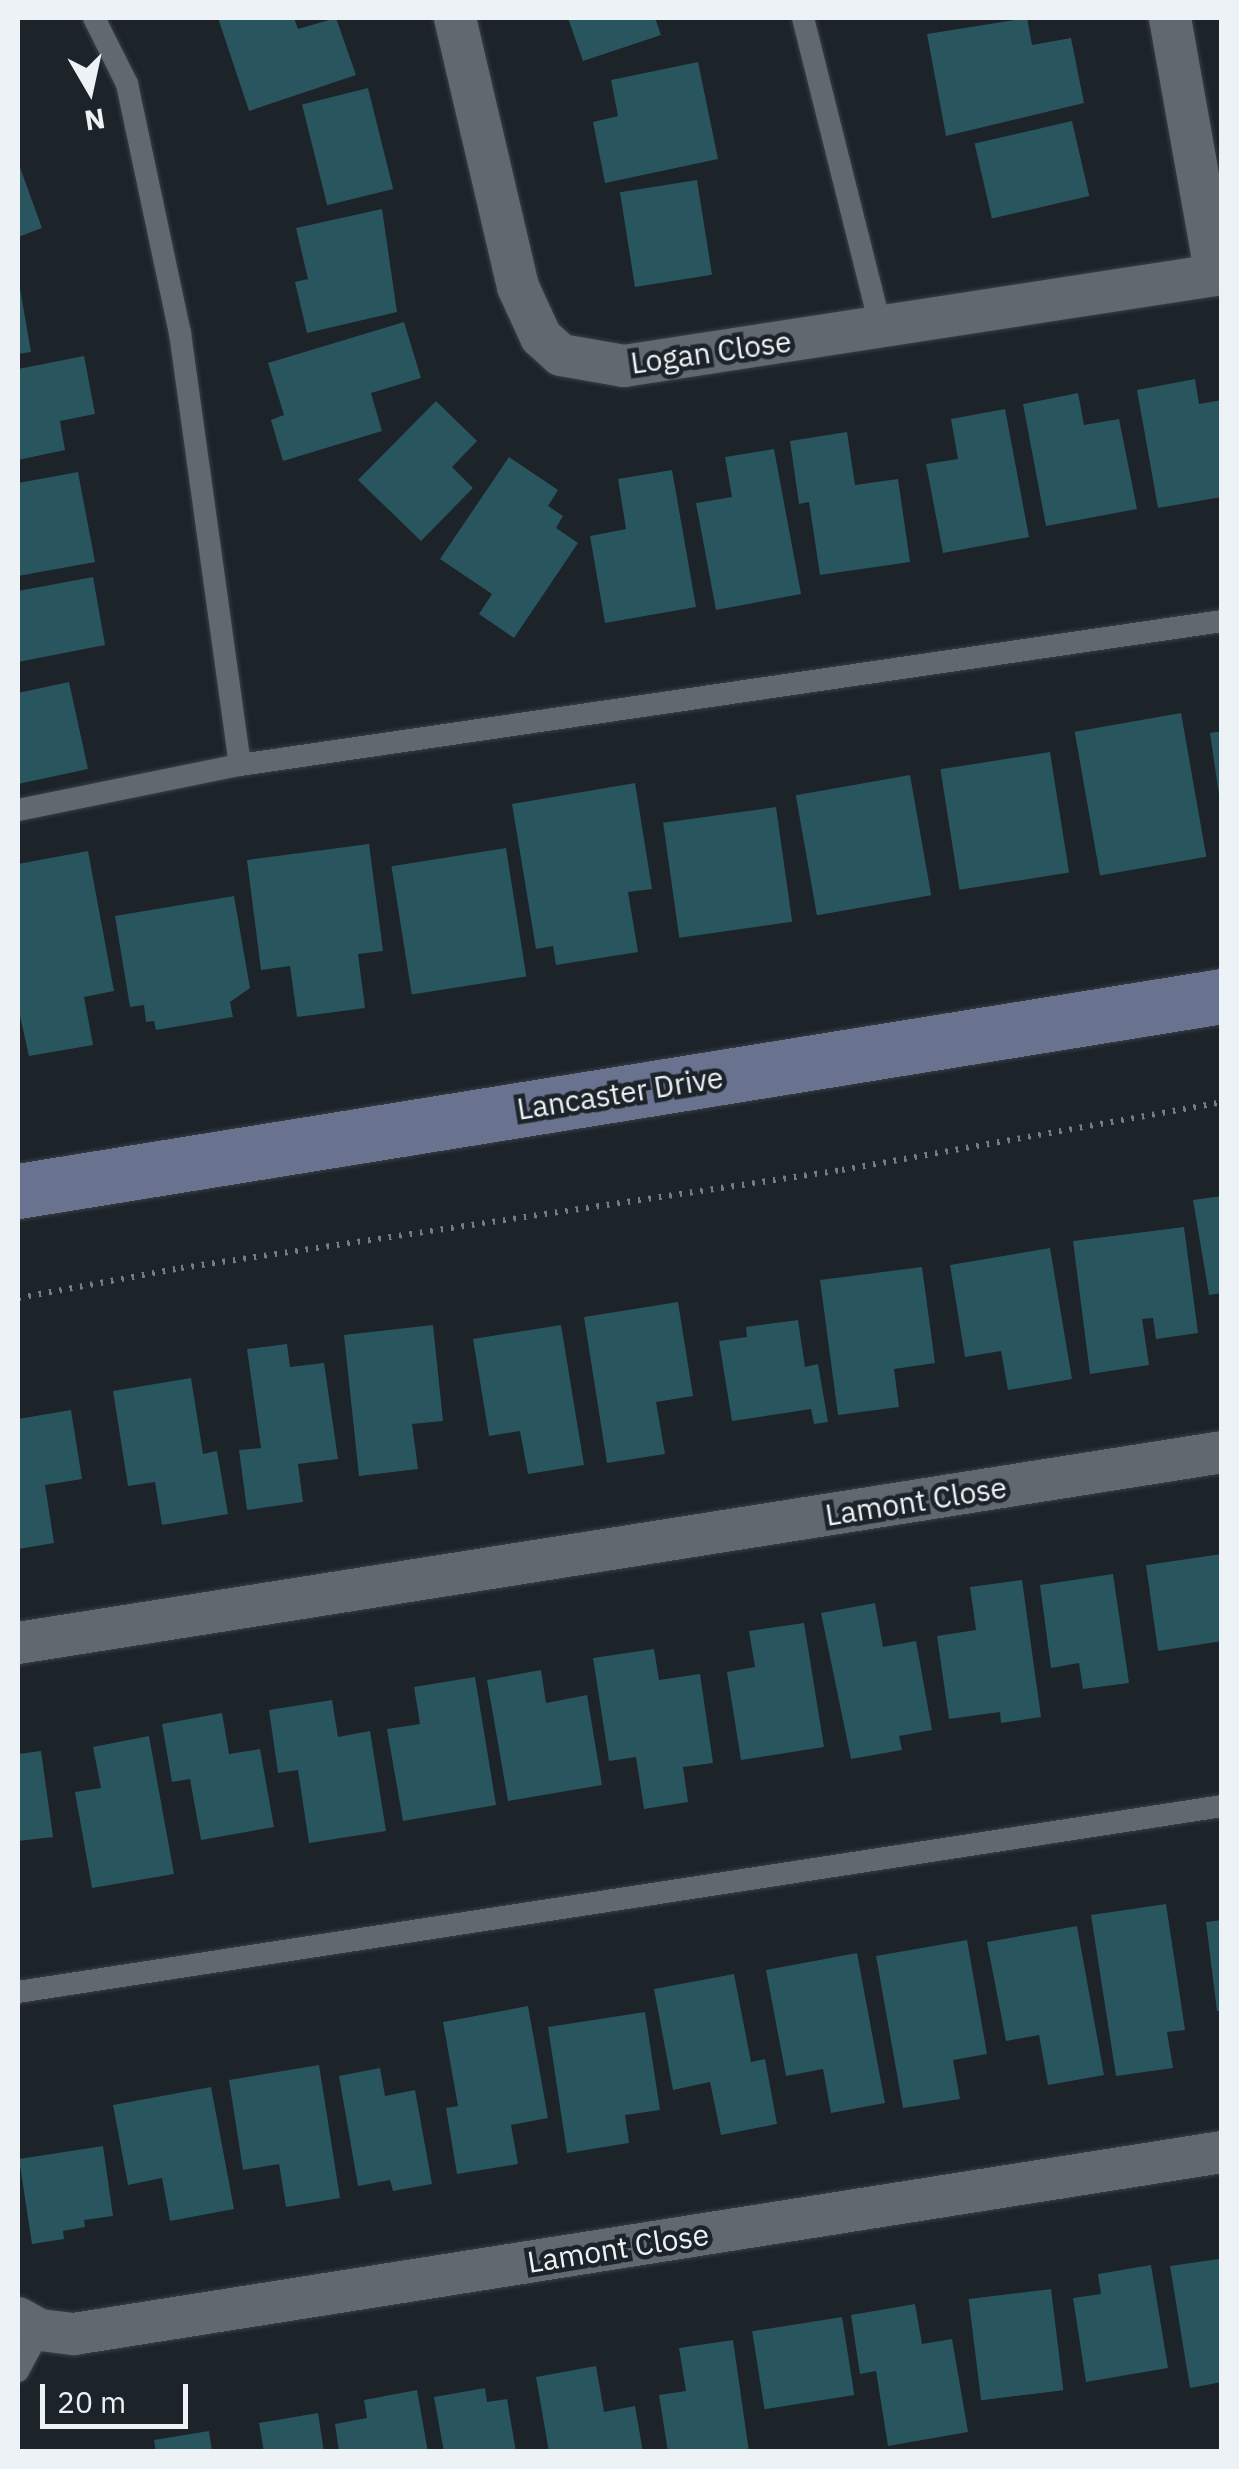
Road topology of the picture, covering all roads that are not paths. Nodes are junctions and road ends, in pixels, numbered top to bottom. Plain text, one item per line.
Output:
1 (94, 18) edge
2 (455, 18) edge
3 (803, 18) edge
4 (1170, 18) edge
5 (1219, 274) edge
6 (881, 328) junction
7 (1222, 621) edge
8 (240, 765) junction
9 (18, 810) edge
10 (1222, 996) edge
11 (18, 1191) edge
12 (1222, 1452) edge
13 (18, 1644) edge
14 (1222, 1806) edge
15 (18, 1992) edge
16 (1222, 2152) edge
17 (29, 2324) edge
18 (18, 2371) edge

1 - 8 lane
2 - 6 street, Logan Close
3 - 6 lane
4 - 5 street, Logan Close
5 - 6 street, Logan Close
7 - 8 lane
8 - 9 lane
10 - 11 street, Lancaster Drive
12 - 13 street, Lamont Close
14 - 15 lane
16 - 17 street, Lamont Close
17 - 18 lane

